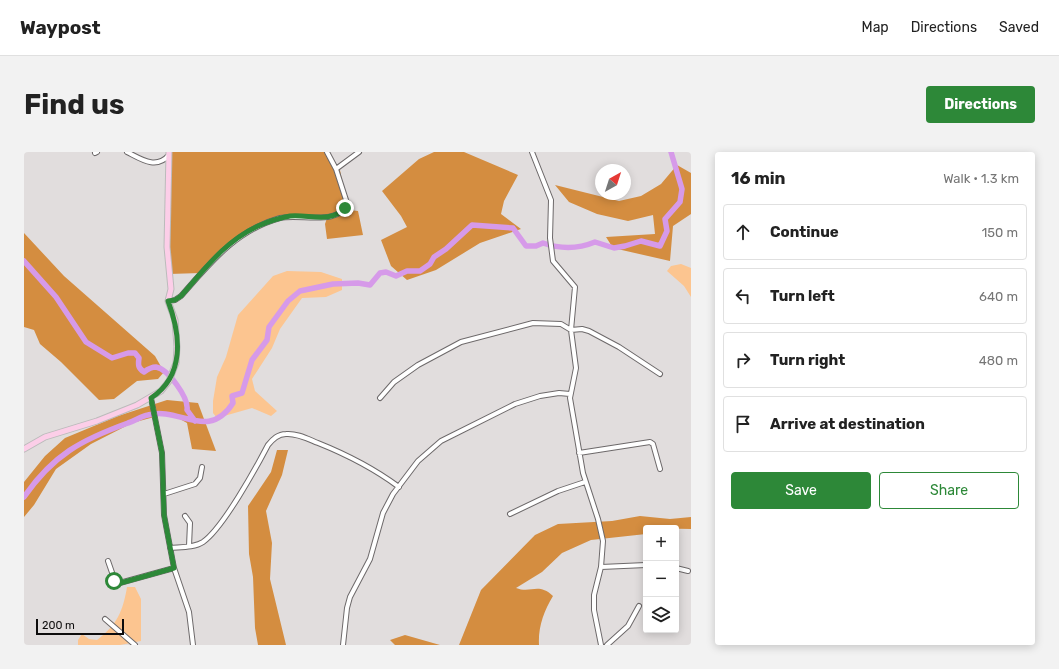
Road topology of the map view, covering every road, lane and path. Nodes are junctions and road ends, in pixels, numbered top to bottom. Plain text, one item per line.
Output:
1 (126, 152) edge
2 (328, 152) edge
3 (359, 152) edge
4 (532, 152) edge
5 (169, 153) edge
6 (336, 169) junction
7 (168, 301) junction
8 (572, 330) junction
9 (660, 374) dead end
10 (570, 394) junction
11 (151, 398) junction
12 (380, 398) dead end
13 (24, 449) edge
14 (579, 453) junction
15 (202, 468) dead end
16 (660, 469) dead end
17 (585, 482) junction
18 (399, 487) junction
19 (164, 494) junction
20 (510, 514) dead end
21 (185, 516) dead end
22 (189, 546) junction
23 (170, 548) junction
24 (108, 561) dead end
25 (643, 565) edge
26 (601, 567) junction
27 (174, 568) junction
28 (679, 569) edge
29 (688, 571) dead end
30 (639, 606) dead end
31 (105, 619) dead end
32 (135, 645) edge
33 (193, 645) edge
34 (343, 645) edge
35 (601, 645) edge
36 (607, 645) edge

1 - 5 street
2 - 6 street
3 - 6 street
4 - 8 street
5 - 7 main road
6 - 7 street
7 - 11 main road
8 - 9 street
8 - 10 street
8 - 12 street
10 - 14 street
10 - 18 street
11 - 13 main road
11 - 19 street
14 - 16 street
14 - 17 street
15 - 19 street
17 - 20 street
17 - 26 street
18 - 22 street
18 - 34 street
19 - 23 street
21 - 22 street
22 - 23 street
23 - 27 street
24 - 27 street
25 - 26 street
26 - 35 street
27 - 33 street
28 - 29 street
30 - 36 street
31 - 32 street

